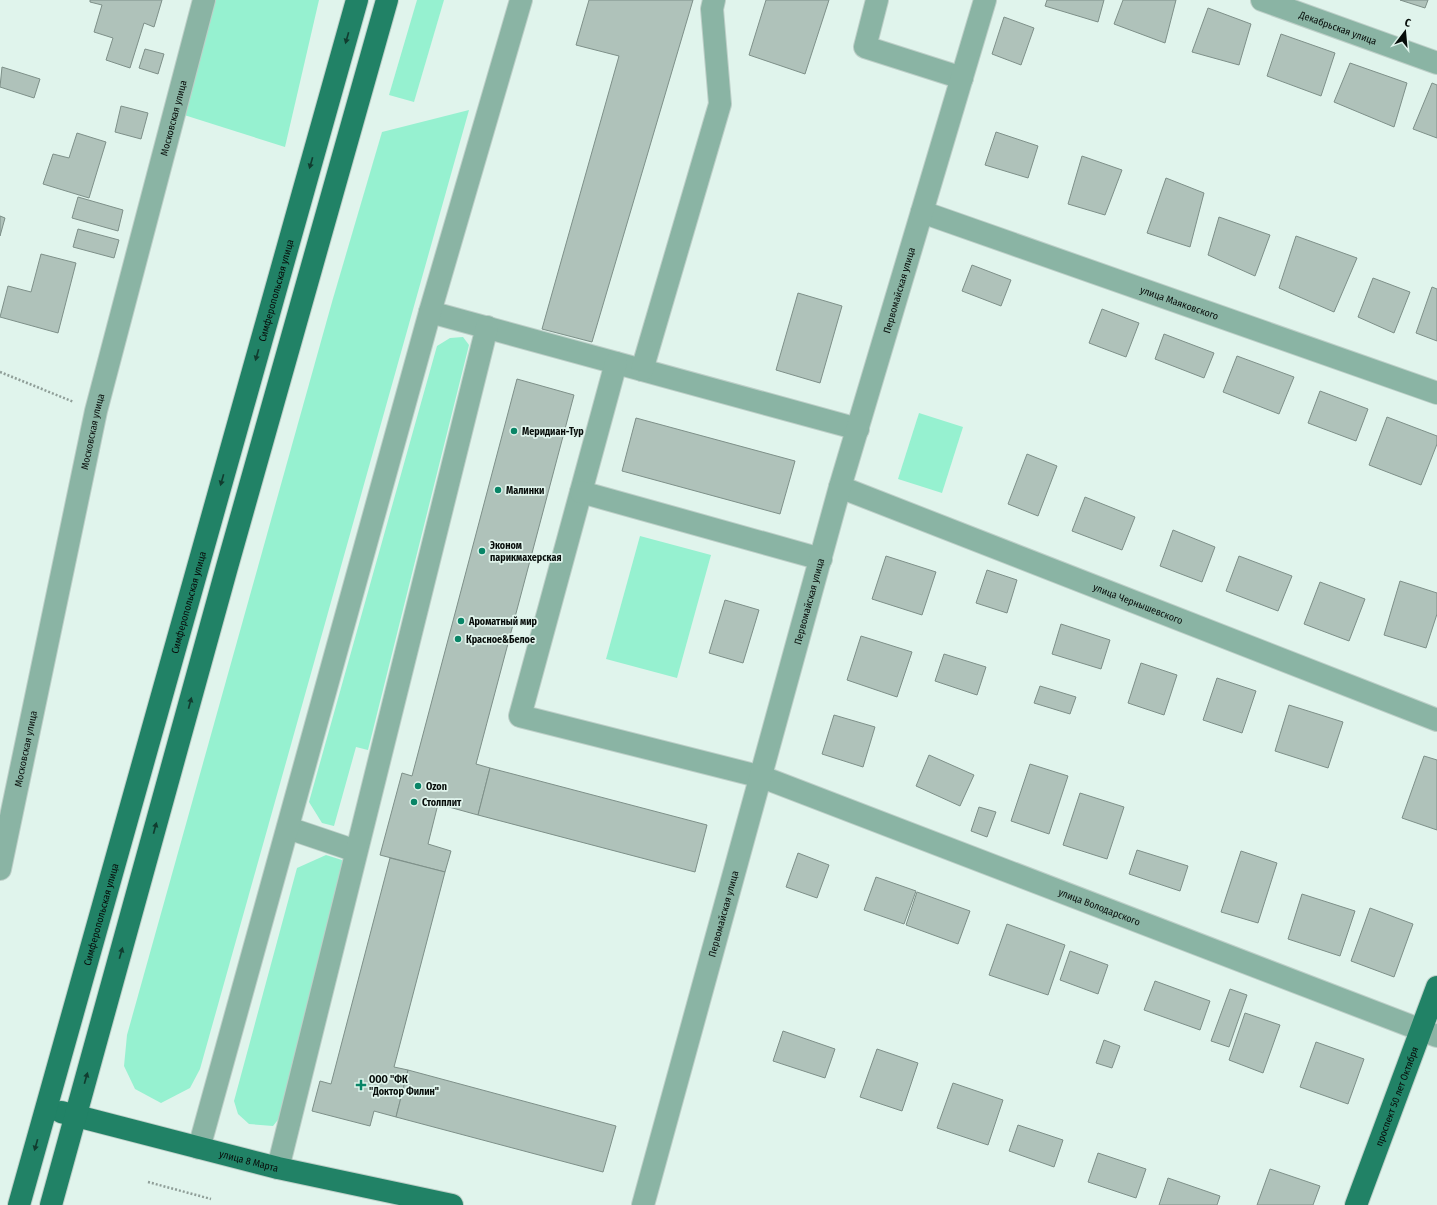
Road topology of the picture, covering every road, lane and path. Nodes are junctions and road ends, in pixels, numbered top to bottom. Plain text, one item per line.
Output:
1 (204, 0) edge
2 (357, 0) edge
3 (387, 0) edge
4 (521, 0) edge
5 (714, 0) edge
6 (877, 0) edge
7 (985, 0) edge
8 (1262, 0) edge
9 (1437, 63) edge
10 (962, 78) junction
11 (922, 212) junction
12 (430, 312) junction
13 (487, 327) junction
14 (616, 363) junction
15 (642, 370) junction
16 (0, 372) edge
17 (1437, 393) edge
18 (96, 411) junction
19 (858, 429) junction
20 (840, 487) junction
21 (581, 492) junction
22 (821, 559) junction
23 (1437, 720) edge
24 (762, 778) junction
25 (288, 828) junction
26 (356, 850) junction
27 (0, 869) edge
28 (1437, 987) edge
29 (1429, 1033) edge
30 (46, 1108) junction
31 (75, 1116) junction
32 (198, 1148) junction
33 (278, 1168) junction
34 (148, 1182) dead end
35 (211, 1199) dead end
36 (19, 1205) edge
37 (51, 1205) edge
38 (452, 1205) edge
39 (643, 1205) edge
40 (1356, 1205) edge

1 - 18 street, Московская улица
2 -> 30 main road, Симферопольская улица
31 -> 3 main road
4 - 12 street
5 - 15 street
6 - 10 street
7 - 10 street, Первомайская улица
8 - 9 street, Декабрьская улица
10 - 11 street, Первомайская улица
11 - 17 street, улица Маяковского
11 - 19 street, Первомайская улица
12 - 13 street
12 - 25 street
13 - 14 street
13 - 26 street
14 - 15 street
14 - 21 street
15 - 19 street
16 - 18 path
18 - 27 street, Московская улица
19 - 20 street, Первомайская улица
20 - 22 street, Первомайская улица
20 - 23 street, улица Чернышевского
21 - 22 street
21 - 24 street, улица Володарского
22 - 24 street, Первомайская улица
24 - 29 street, улица Володарского
24 - 39 street, Первомайская улица
25 - 26 street
25 - 32 street
26 - 33 street
28 - 29 main road, проспект 50 лет Октября
29 - 40 main road, проспект 50 лет Октября
30 - 31 main road, улица 8 Марта
30 -> 36 main road, Симферопольская улица
31 - 32 main road, улица 8 Марта
31 - 37 main road
32 - 33 main road, улица 8 Марта
33 - 38 main road, улица 8 Марта
34 - 35 path

